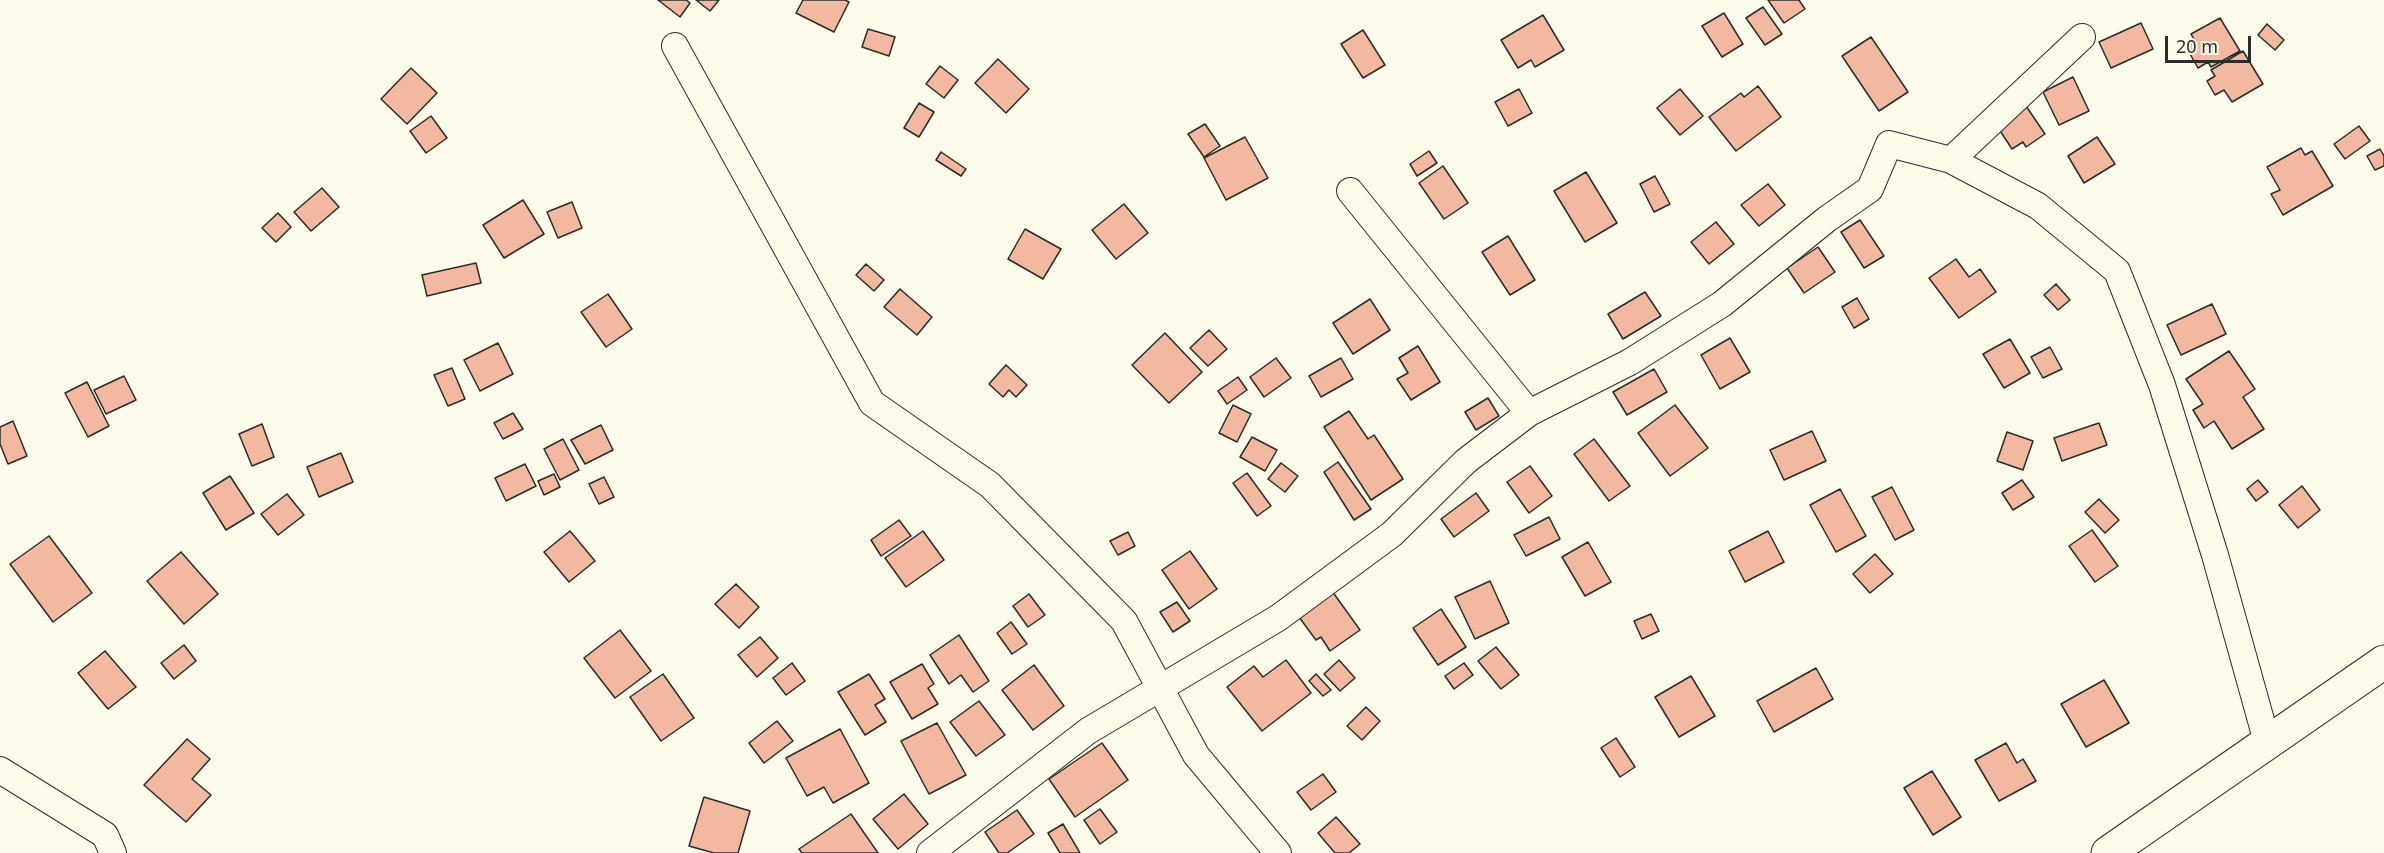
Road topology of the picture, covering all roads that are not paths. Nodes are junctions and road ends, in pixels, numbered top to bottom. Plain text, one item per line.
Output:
1 (2082, 37) dead end
2 (675, 46) dead end
3 (1951, 160) junction
4 (1350, 191) dead end
5 (1529, 413) junction
6 (2384, 662) edge
7 (1159, 687) junction
8 (2267, 742) junction
9 (0, 770) edge
10 (113, 853) edge
11 (930, 853) edge
12 (1278, 853) edge
13 (2108, 853) edge

1 - 3 street
2 - 7 street
3 - 5 street
3 - 8 street
4 - 5 street
5 - 7 street
6 - 8 main road
7 - 11 street
7 - 12 street
8 - 13 main road
9 - 10 street

